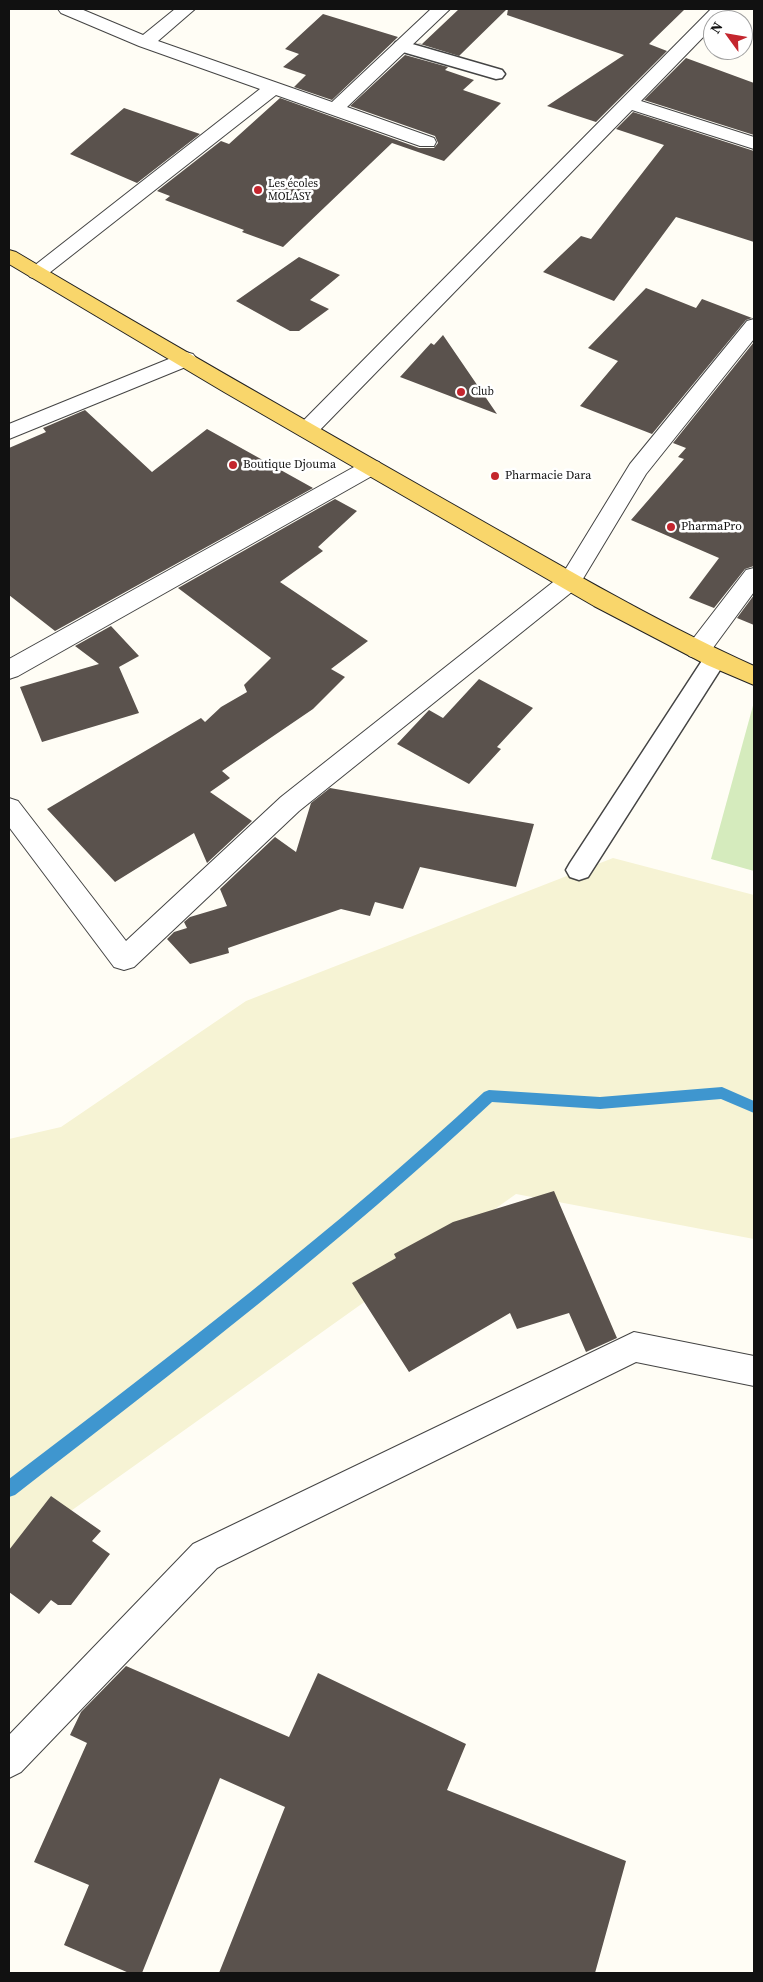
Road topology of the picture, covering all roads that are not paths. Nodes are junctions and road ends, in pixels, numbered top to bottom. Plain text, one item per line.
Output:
1 (67, 9) edge
2 (186, 9) edge
3 (441, 9) edge
4 (721, 9) edge
5 (145, 42) junction
6 (402, 46) junction
7 (496, 74) dead end
8 (273, 88) junction
9 (630, 102) junction
10 (334, 110) junction
11 (427, 142) dead end
12 (754, 144) edge
13 (9, 256) edge
14 (37, 273) junction
15 (754, 326) edge
16 (186, 359) junction
17 (308, 430) junction
18 (9, 432) edge
19 (371, 467) junction
20 (754, 576) edge
21 (570, 581) junction
22 (706, 654) junction
23 (9, 670) edge
24 (754, 676) edge
25 (9, 808) edge
26 (579, 870) dead end
27 (754, 1371) edge
28 (9, 1760) edge

1 - 5 street
2 - 5 street
3 - 6 street
4 - 9 street
5 - 8 street
6 - 7 lane
6 - 10 street
8 - 10 street
8 - 14 street
9 - 12 street
9 - 17 street
10 - 11 street
13 - 14 main road
14 - 16 main road
15 - 21 street
16 - 17 main road
16 - 18 street
17 - 19 main road
19 - 21 main road
19 - 23 street
20 - 22 street
21 - 22 main road
21 - 25 street
22 - 24 main road
22 - 26 lane
27 - 28 street

